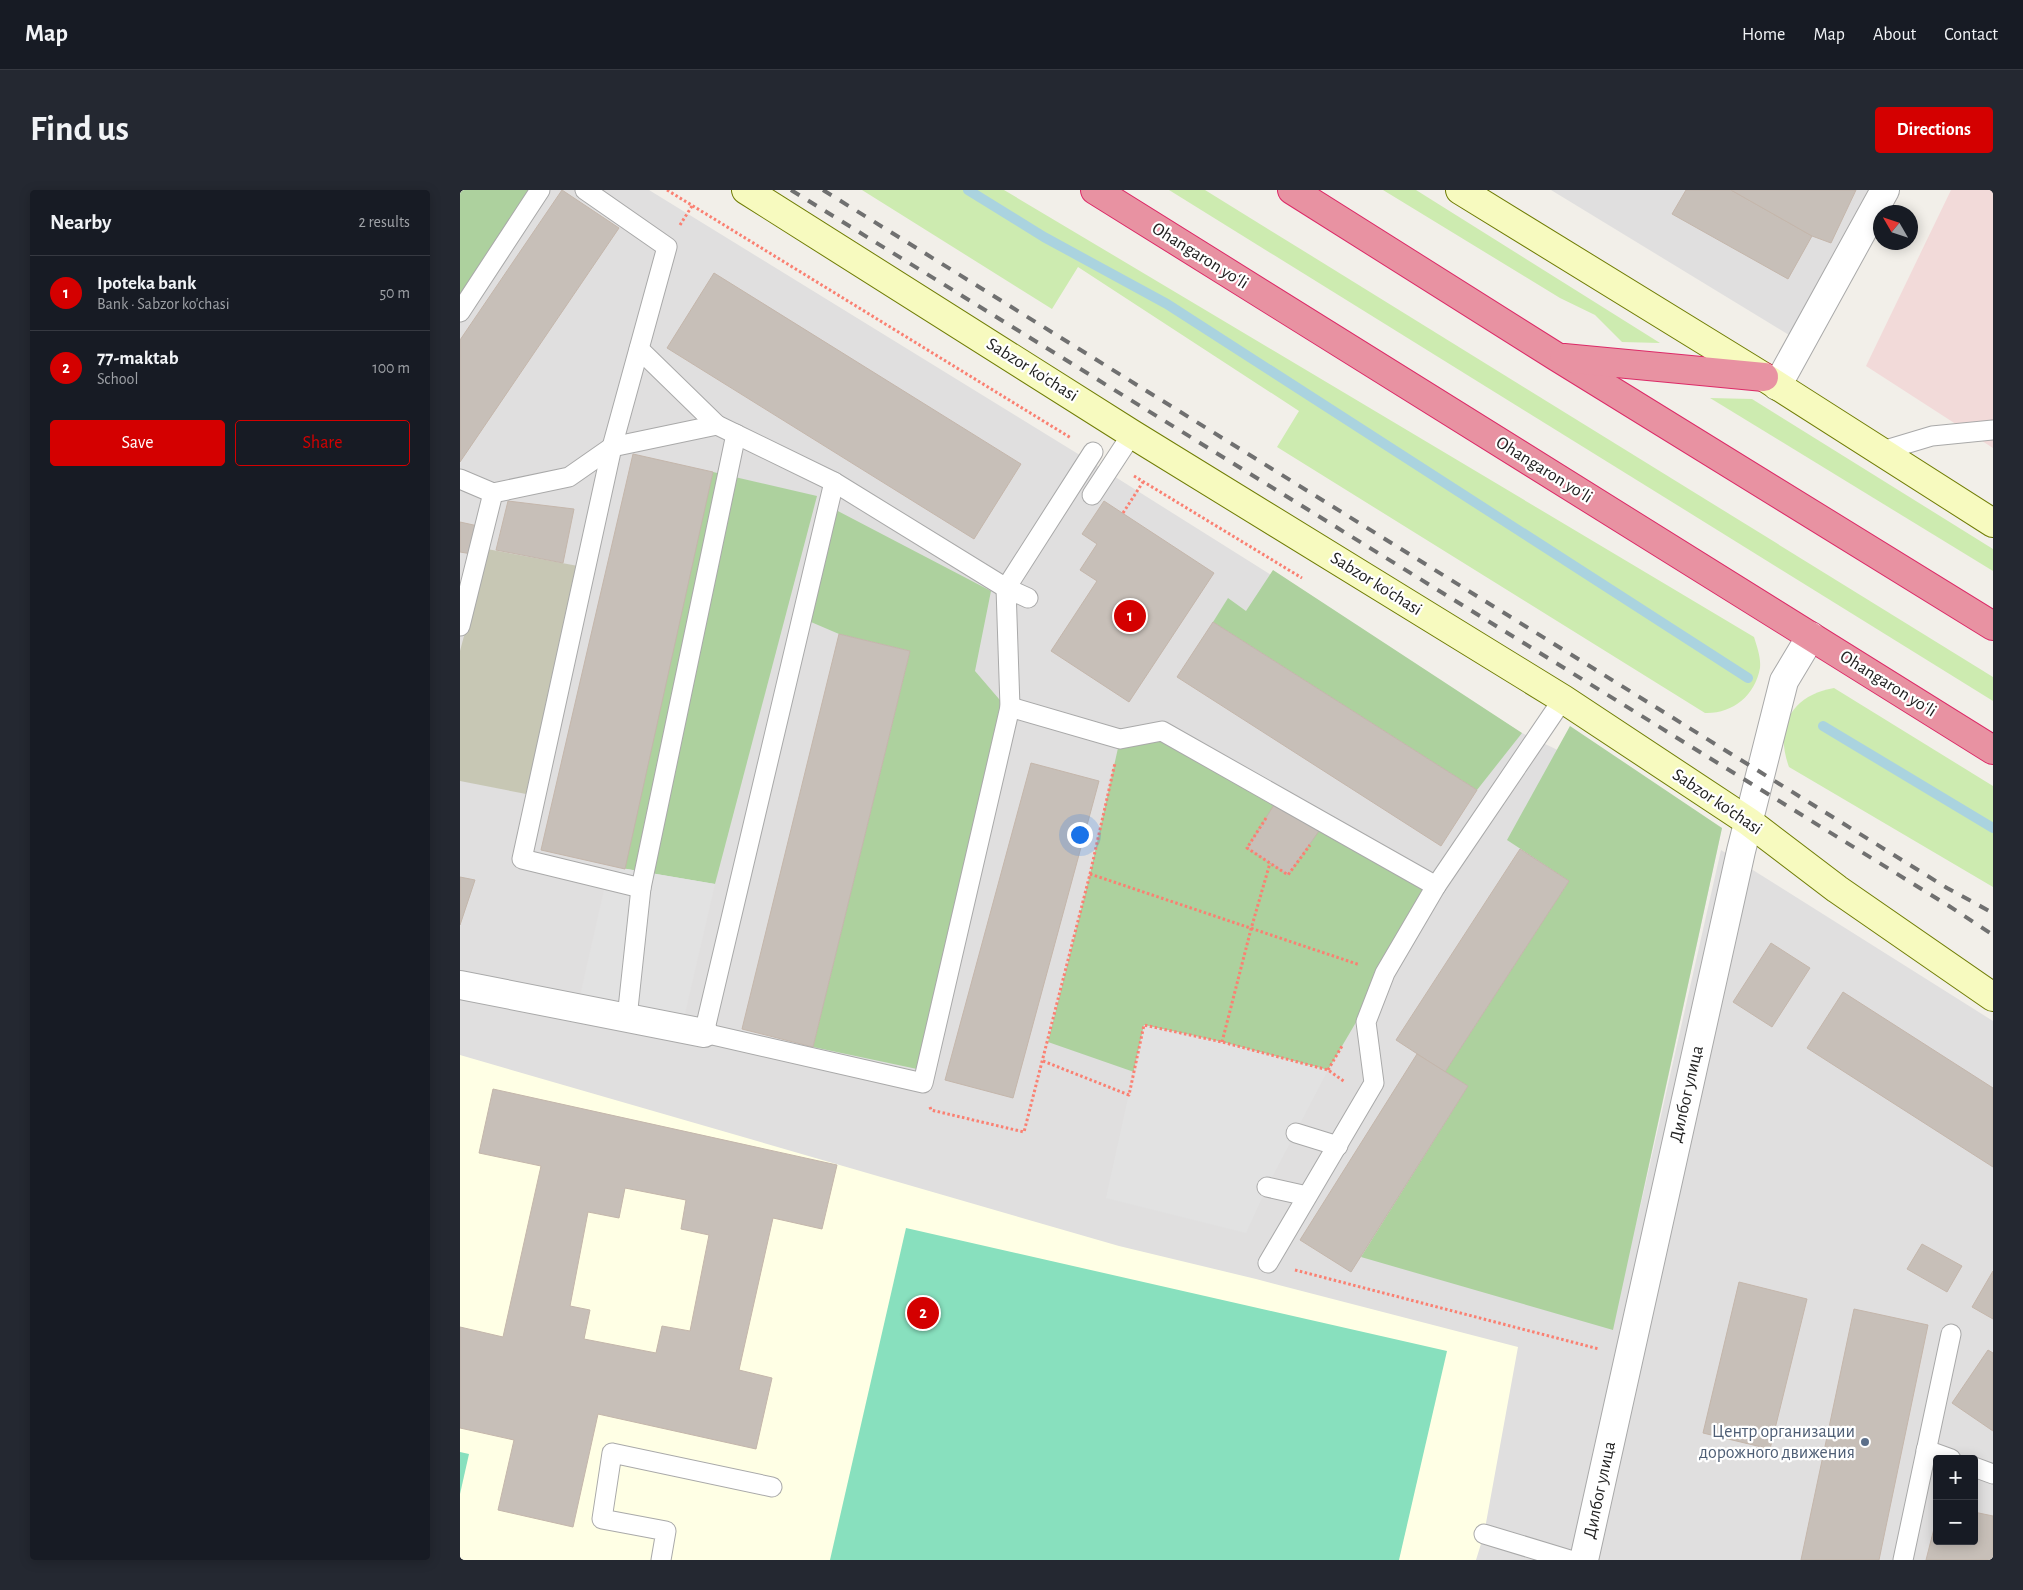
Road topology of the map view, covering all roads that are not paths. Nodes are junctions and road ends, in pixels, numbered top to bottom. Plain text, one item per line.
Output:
1 (540, 190) edge
2 (585, 190) edge
3 (746, 190) edge
4 (1095, 190) edge
5 (1292, 190) edge
6 (1460, 190) edge
7 (1884, 190) edge
8 (460, 312) edge
9 (639, 349) junction
10 (1557, 357) junction
11 (1771, 382) junction
12 (717, 424) junction
13 (1993, 430) edge
14 (736, 434) junction
15 (1132, 434) junction
16 (612, 447) junction
17 (1093, 452) road end
18 (1882, 452) junction
19 (460, 479) edge
20 (834, 482) junction
21 (493, 493) junction
22 (1092, 495) dead end
23 (1993, 523) edge
24 (1006, 588) junction
25 (1028, 598) dead end
26 (460, 626) edge
27 (1993, 626) edge
28 (1811, 636) junction
29 (1563, 699) junction
30 (1010, 707) junction
31 (1993, 750) edge
32 (1748, 822) junction
33 (1436, 886) junction
34 (641, 888) junction
35 (460, 985) edge
36 (1993, 997) edge
37 (627, 1018) junction
38 (704, 1033) junction
39 (1296, 1134) dead end
40 (1338, 1146) junction
41 (1268, 1187) dead end
42 (1307, 1196) junction
43 (1268, 1263) road end
44 (1951, 1334) dead end
45 (1926, 1450) junction
46 (1940, 1455) edge
47 (1978, 1468) edge
48 (1993, 1474) edge
49 (772, 1488) dead end
50 (1484, 1534) dead end
51 (661, 1560) edge
52 (1570, 1560) edge
53 (1584, 1560) edge
54 (1902, 1560) edge

1 - 8 lane
2 - 9 lane
3 - 15 street, Sabzor ko'chasi
4 - 28 highway, Ohangaron yoʻli
5 - 10 highway
6 - 11 street
7 - 11 street
9 - 12 lane
9 - 16 lane
10 - 11 highway
10 - 27 highway
11 - 18 street
12 - 14 lane
12 - 16 lane
13 - 18 lane
14 - 20 lane
14 - 34 lane
15 - 22 lane
15 - 29 street, Sabzor ko'chasi
16 - 21 lane
16 - 34 lane
17 - 24 lane
18 - 23 street
19 - 21 lane
20 - 24 lane
20 - 38 lane
21 - 26 lane
24 - 25 lane
24 - 30 lane
28 - 31 highway, Ohangaron yoʻli
28 - 32 street, Дилбог улица
29 - 32 street, Sabzor ko'chasi
29 - 33 lane
30 - 33 lane
30 - 38 lane
32 - 36 street, Sabzor ko'chasi
32 - 53 street, Дилбог улица
33 - 40 lane
34 - 37 lane
35 - 37 street
37 - 38 street
39 - 40 lane
40 - 42 lane
41 - 42 lane
42 - 43 lane
44 - 45 lane
45 - 46 lane
45 - 54 lane
47 - 48 lane
49 - 51 lane
50 - 52 lane

